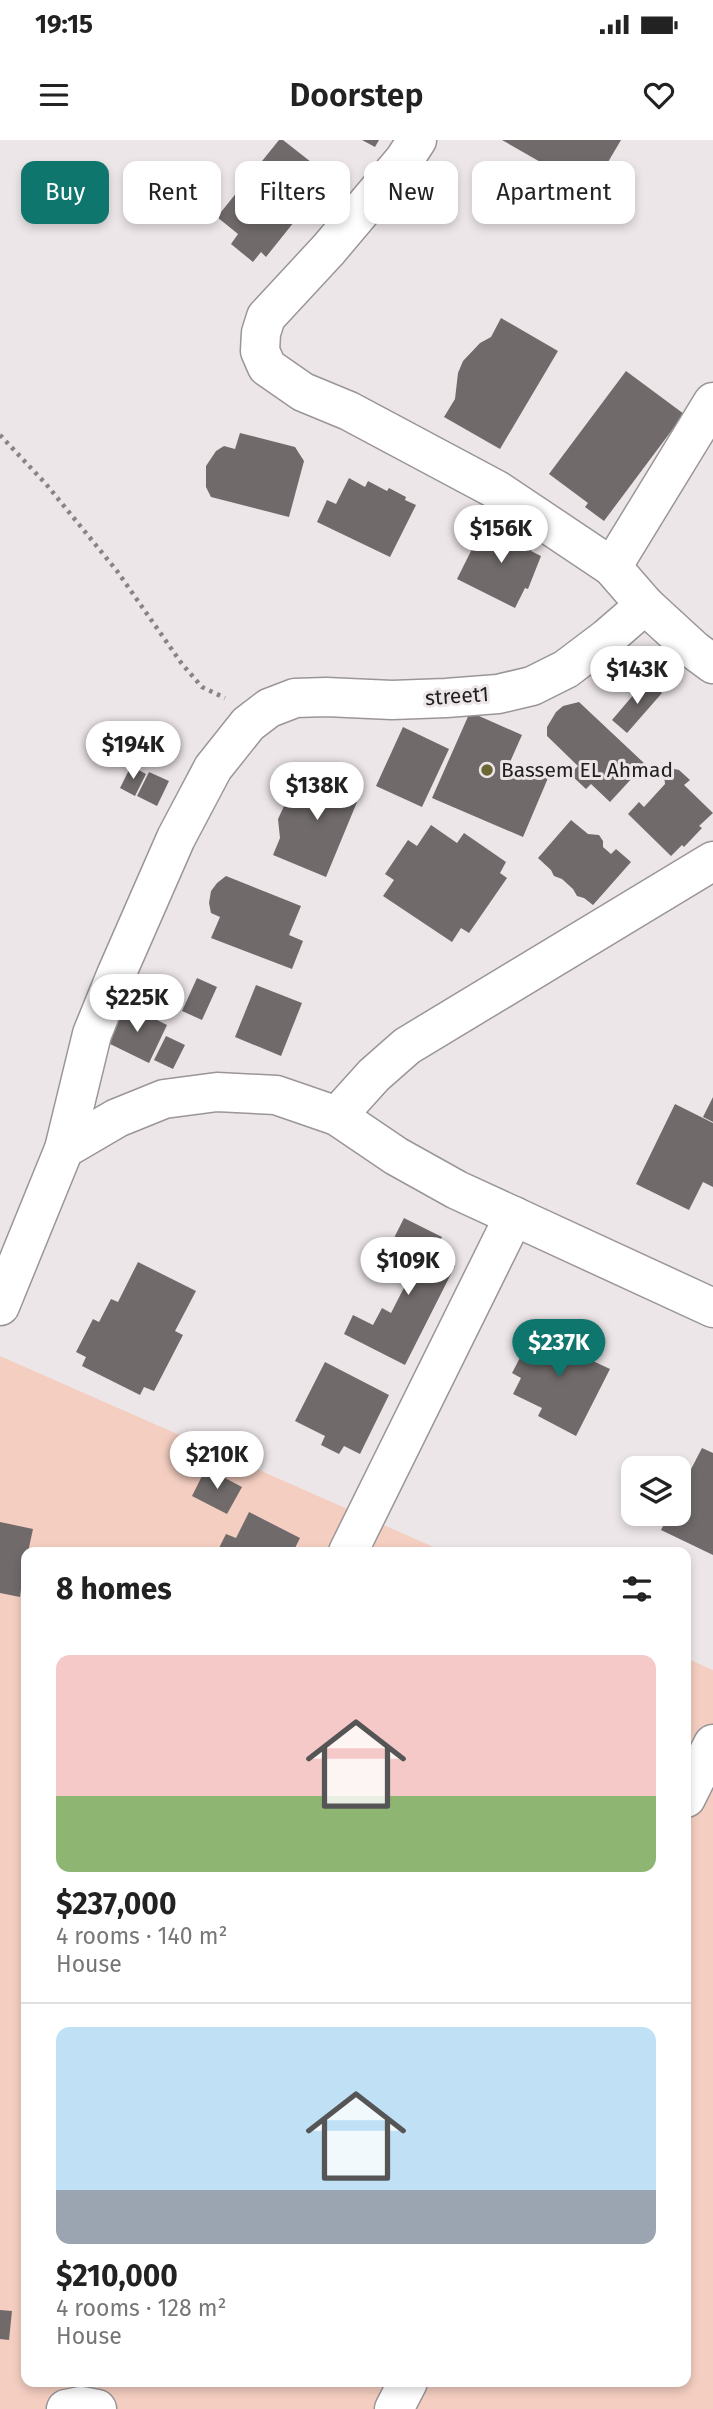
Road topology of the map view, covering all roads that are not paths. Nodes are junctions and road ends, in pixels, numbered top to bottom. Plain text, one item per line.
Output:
1 (417, 140) edge
2 (713, 402) edge
3 (612, 567) junction
4 (645, 605) junction
5 (713, 664) edge
6 (713, 862) edge
7 (337, 1116) junction
8 (64, 1149) junction
9 (514, 1216) junction
10 (0, 1307) edge
11 (713, 1308) edge
12 (350, 1547) edge
13 (713, 1744) edge
14 (691, 1788) edge
15 (405, 2387) edge
16 (66, 2409) edge
17 (97, 2409) edge
18 (394, 2409) edge

1 - 3 street
2 - 3 street
3 - 4 street
4 - 5 street
4 - 8 street, street1
6 - 7 street
7 - 8 street
7 - 9 street
8 - 10 street, street1
9 - 11 street
9 - 12 street
13 - 14 street
15 - 18 street
16 - 17 street

